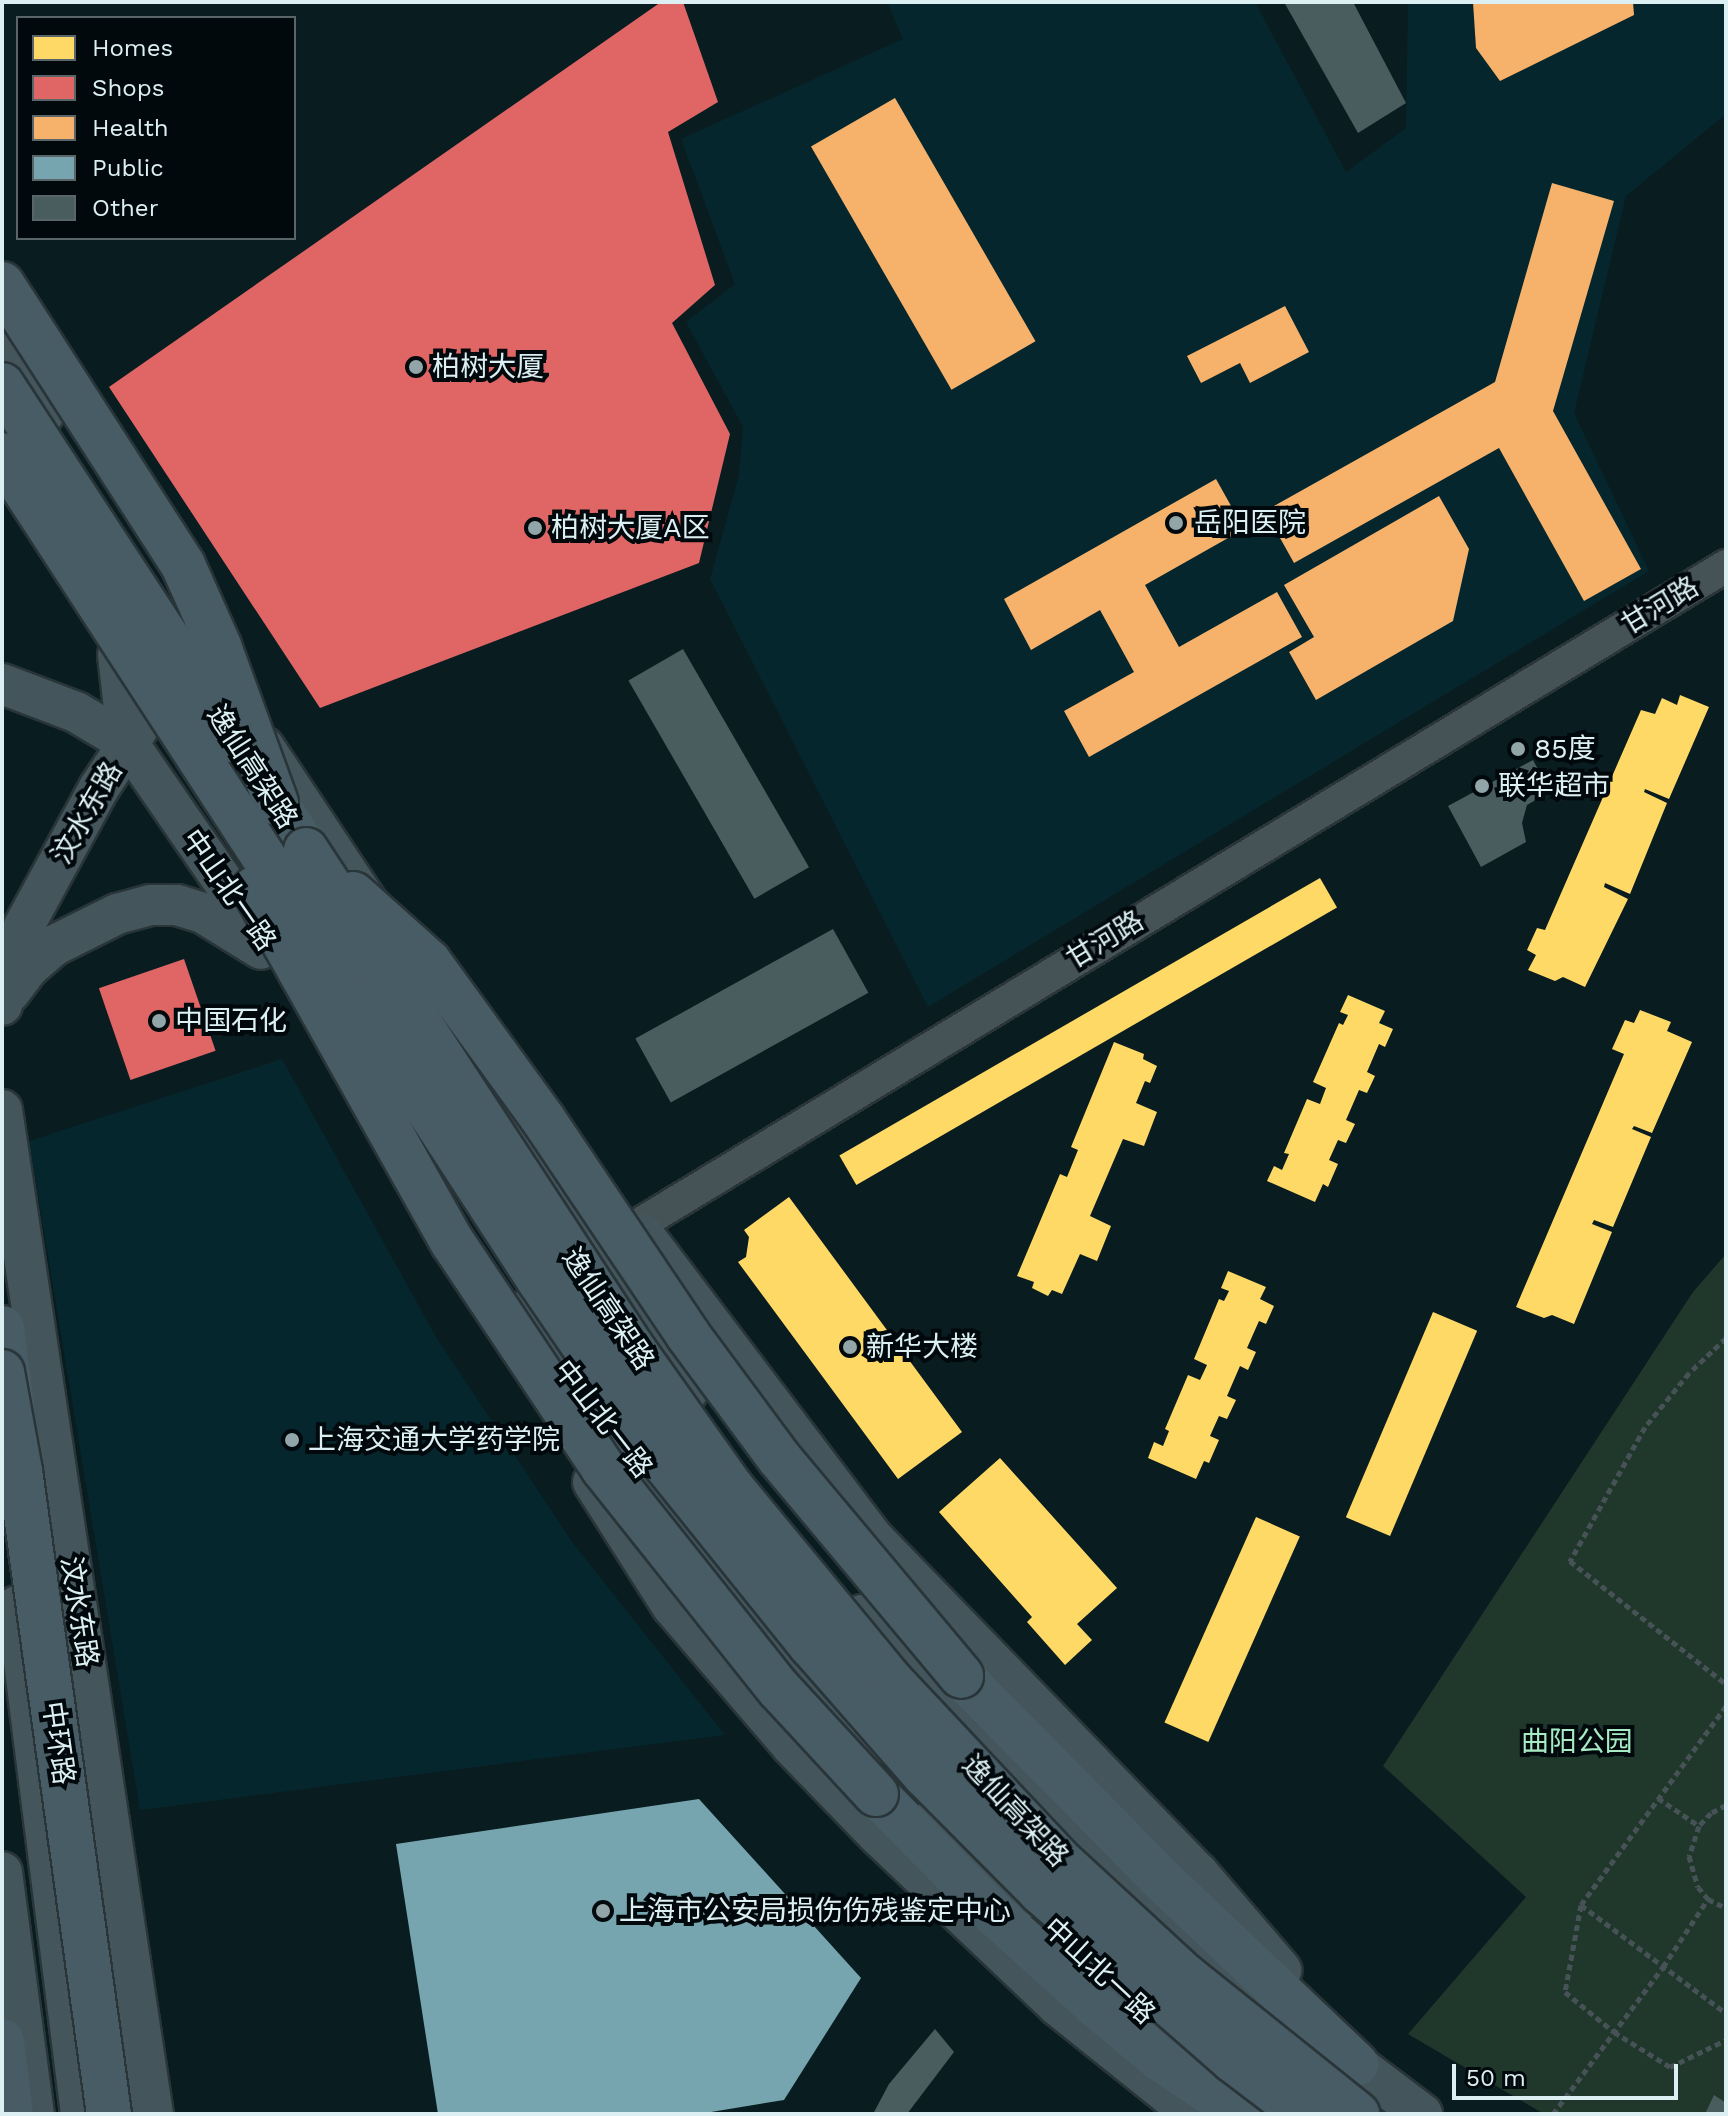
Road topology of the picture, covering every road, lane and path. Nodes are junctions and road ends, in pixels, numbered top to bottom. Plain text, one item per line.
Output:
1 (2, 284) edge
2 (2, 349) edge
3 (2, 385) edge
4 (2, 455) edge
5 (2, 473) edge
6 (1726, 566) edge
7 (180, 626) junction
8 (116, 640) junction
9 (172, 677) junction
10 (6, 684) edge
11 (224, 690) junction
12 (128, 743) junction
13 (276, 803) junction
14 (306, 850) junction
15 (282, 966) junction
16 (2, 1004) edge
17 (2, 1110) edge
18 (550, 1181) junction
19 (637, 1226) junction
20 (596, 1251) junction
21 (507, 1320) junction
22 (2, 1328) edge
23 (1726, 1338) edge
24 (2, 1372) edge
25 (11, 1486) edge
26 (1726, 1684) edge
27 (1726, 1706) edge
28 (1658, 1798) junction
29 (1726, 1805) edge
30 (1699, 1826) junction
31 (2, 1872) edge
32 (120, 1884) junction
33 (1708, 1899) junction
34 (1581, 1905) junction
35 (1726, 1908) edge
36 (1663, 1967) junction
37 (68, 2010) junction
38 (1726, 2013) edge
39 (1614, 2032) junction
40 (1726, 2040) edge
41 (2, 2041) edge
42 (1356, 2064) junction
43 (11, 2114) edge
44 (34, 2114) edge
45 (81, 2114) edge
46 (109, 2114) edge
47 (153, 2114) edge
48 (1193, 2114) edge
49 (1242, 2114) edge
50 (1253, 2114) edge
51 (1304, 2114) edge
52 (1357, 2114) edge
53 (1422, 2114) edge
54 (1553, 2114) edge

1 - 13 highway, bridge
2 - 7 main road
3 - 13 highway, 逸仙高架路, bridge
4 - 8 highway, 逸仙高架路, bridge
5 - 8 main road
6 - 19 street, 甘河路
7 - 9 main road, 汶水东路
7 - 11 main road
8 - 9 main road
8 - 12 main road
8 - 49 highway, bridge
8 - 51 highway, 逸仙高架路, bridge
9 - 11 main road
9 - 12 main road, 汶水东路
10 - 12 main road, 中山北一路
11 - 18 main road
12 - 15 main road, 中山北一路
12 - 16 main road, 汶水东路
13 - 14 highway, 逸仙高架路
14 - 42 highway, bridge
14 - 52 highway, 逸仙高架路, bridge
15 - 16 main road
15 - 21 main road, 中山北一路
17 - 32 main road, 汶水东路
18 - 19 main road
18 - 20 main road
19 - 20 street, 甘河路
19 - 42 main road
20 - 21 street, 甘河路
20 - 42 main road
21 - 48 main road
21 - 50 main road, 中山北一路
22 - 25 highway, bridge
23 - 26 path
24 - 25 highway, 中环路, bridge
25 - 37 main road
25 - 46 highway, 中环路, bridge
27 - 28 path
28 - 30 path
28 - 34 path
29 - 30 path
30 - 33 path
31 - 44 main road
32 - 37 main road
32 - 47 main road, 汶水东路
33 - 35 path
33 - 36 path
34 - 36 path
34 - 39 path
36 - 38 path
36 - 39 path
37 - 45 main road
39 - 40 path
39 - 54 path
41 - 43 highway
42 - 53 main road

